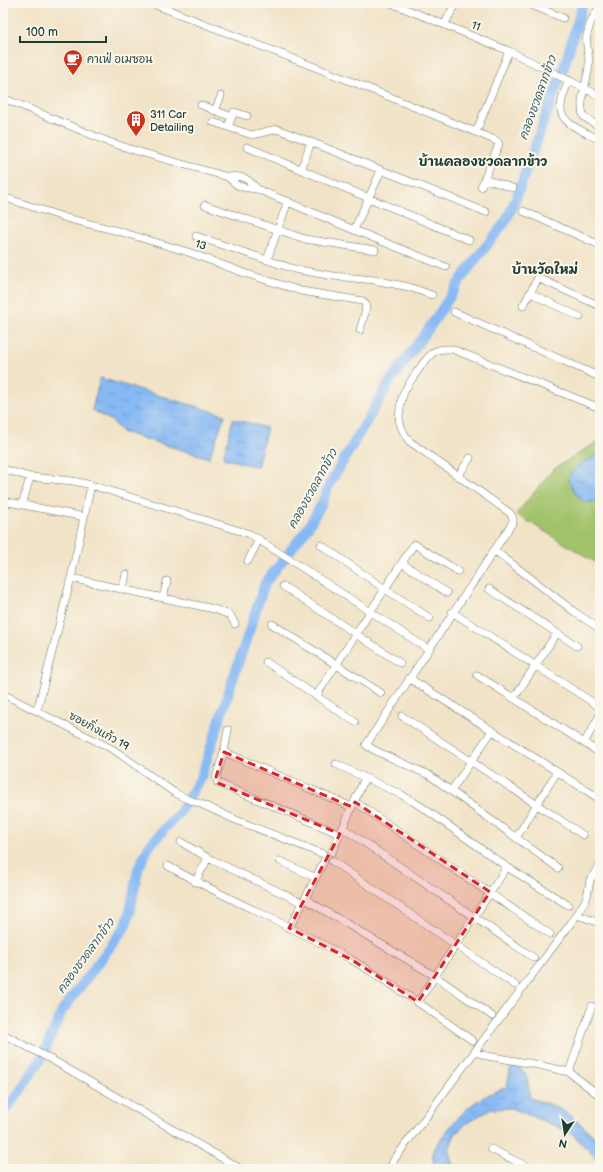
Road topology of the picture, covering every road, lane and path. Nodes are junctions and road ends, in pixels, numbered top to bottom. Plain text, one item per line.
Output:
1 (151, 3) edge
2 (390, 3) edge
3 (456, 3) edge
4 (527, 3) edge
5 (600, 7) edge
6 (563, 18) dead end
7 (444, 25) junction
8 (509, 51) junction
9 (566, 78) junction
10 (585, 88) junction
11 (221, 96) dead end
12 (600, 96) edge
13 (3, 98) edge
14 (201, 105) dead end
15 (215, 111) junction
16 (247, 116) dead end
17 (232, 117) junction
18 (213, 122) dead end
19 (228, 127) junction
20 (600, 127) edge
21 (476, 132) junction
22 (600, 140) edge
23 (311, 142) junction
24 (247, 147) dead end
25 (301, 170) junction
26 (381, 171) junction
27 (484, 179) junction
28 (481, 187) dead end
29 (513, 188) dead end
30 (5, 198) edge
31 (368, 199) junction
32 (288, 201) junction
33 (206, 205) dead end
34 (3, 206) edge
35 (523, 211) dead end
36 (486, 212) dead end
37 (277, 230) junction
38 (354, 230) junction
39 (196, 236) dead end
40 (469, 240) dead end
41 (600, 245) edge
42 (375, 250) dead end
43 (267, 260) junction
44 (446, 267) dead end
45 (530, 293) junction
46 (432, 295) dead end
47 (523, 306) dead end
48 (600, 306) edge
49 (454, 312) dead end
50 (580, 317) dead end
51 (360, 330) dead end
52 (600, 377) edge
53 (600, 408) edge
54 (470, 458) dead end
55 (3, 470) edge
56 (458, 476) junction
57 (30, 477) junction
58 (91, 484) junction
59 (3, 501) edge
60 (22, 505) junction
61 (80, 516) dead end
62 (259, 539) junction
63 (321, 544) dead end
64 (494, 550) junction
65 (248, 561) dead end
66 (402, 563) junction
67 (458, 571) dead end
68 (126, 574) dead end
69 (70, 578) junction
70 (167, 582) dead end
71 (283, 586) dead end
72 (385, 589) junction
73 (489, 589) dead end
74 (123, 590) junction
75 (447, 593) dead end
76 (163, 598) junction
77 (370, 612) junction
78 (452, 612) junction
79 (430, 618) dead end
80 (235, 624) dead end
81 (272, 624) dead end
82 (600, 629) edge
83 (557, 633) junction
84 (356, 634) junction
85 (577, 646) dead end
86 (428, 649) junction
87 (266, 662) dead end
88 (400, 663) dead end
89 (336, 664) junction
90 (536, 665) junction
91 (477, 675) dead end
92 (409, 678) junction
93 (381, 693) dead end
94 (3, 694) edge
95 (316, 696) junction
96 (514, 698) junction
97 (600, 706) edge
98 (37, 711) junction
99 (600, 714) edge
100 (402, 716) dead end
101 (354, 722) dead end
102 (228, 730) dead end
103 (492, 731) junction
104 (584, 743) junction
105 (224, 752) junction
106 (600, 753) edge
107 (471, 762) junction
108 (336, 764) dead end
109 (557, 772) junction
110 (365, 778) junction
111 (451, 791) junction
112 (600, 799) edge
113 (353, 804) junction
114 (537, 805) junction
115 (342, 831) junction
116 (583, 835) dead end
117 (516, 838) junction
118 (181, 842) dead end
119 (332, 852) junction
120 (324, 857) junction
121 (208, 858) junction
122 (280, 861) dead end
123 (332, 861) junction
124 (600, 865) edge
125 (168, 866) dead end
126 (507, 868) junction
127 (558, 868) dead end
128 (316, 878) junction
129 (195, 882) junction
130 (490, 892) junction
131 (304, 901) junction
132 (568, 905) dead end
133 (577, 914) junction
134 (473, 917) junction
135 (600, 923) edge
136 (289, 928) junction
137 (550, 934) dead end
138 (456, 944) junction
139 (534, 958) dead end
140 (435, 976) junction
141 (515, 985) dead end
142 (418, 1002) junction
143 (592, 1006) dead end
144 (492, 1016) dead end
145 (3, 1034) edge
146 (473, 1041) dead end
147 (475, 1052) junction
148 (569, 1072) junction
149 (600, 1096) edge
150 (491, 1149) dead end
151 (240, 1169) edge
152 (391, 1169) edge
153 (532, 1169) edge

1 - 21 street
2 - 7 street, 11
3 - 7 street
4 - 6 street
5 - 10 street
7 - 8 street, 11
8 - 9 street, 11
8 - 21 street
9 - 10 street, 11
9 - 22 street
10 - 12 street, 11
10 - 20 street
11 - 15 street
13 - 32 street
14 - 15 street
15 - 17 street
16 - 17 street
17 - 19 street
18 - 19 street
19 - 23 street
21 - 27 street
23 - 25 street
23 - 26 street
24 - 25 street
25 - 31 street
26 - 31 street
26 - 36 street
27 - 28 street
27 - 29 street
30 - 34 street
30 - 51 street, 13
31 - 38 street
31 - 40 street
32 - 37 street
32 - 38 street
33 - 37 street
35 - 41 street
37 - 42 street
37 - 43 street
38 - 44 street
39 - 43 street
43 - 46 street
45 - 47 street
45 - 48 street
45 - 50 street
49 - 52 street
53 - 56 street
54 - 56 street
55 - 57 street
56 - 64 street
57 - 58 street
57 - 60 street
58 - 62 street
58 - 69 street
59 - 60 street
60 - 61 street
62 - 65 street
62 - 77 street
63 - 72 street
64 - 78 street
64 - 82 street
66 - 67 street
66 - 72 street
66 - 75 street
68 - 74 street
69 - 74 street
69 - 98 street
70 - 76 street
71 - 84 street
72 - 77 street
72 - 79 street
73 - 83 street
74 - 76 street
76 - 80 street
77 - 84 street
77 - 86 street
78 - 86 street
78 - 90 street
81 - 89 street
83 - 85 street
83 - 90 street
84 - 88 street
84 - 89 street
86 - 92 street
87 - 95 street
89 - 93 street
89 - 95 street
90 - 96 street
90 - 97 street
91 - 96 street
92 - 103 street
92 - 111 street
94 - 98 street, ซอยกิ่งแก้ว 19
95 - 101 street
96 - 104 street
98 - 120 street, ซอยกิ่งแก้ว 19
99 - 104 street
100 - 107 street
102 - 105 street
103 - 107 street
103 - 109 street
104 - 106 street
105 - 113 street
105 - 115 street
107 - 111 street
107 - 114 street
108 - 110 street
109 - 112 street
109 - 114 street
110 - 113 street
110 - 126 street
111 - 117 street
113 - 115 street
113 - 130 street
114 - 116 street
114 - 117 street
115 - 119 street
115 - 134 street
117 - 127 street
118 - 121 street
119 - 120 street
119 - 123 street
120 - 123 street
120 - 128 street
121 - 129 street
121 - 131 street
122 - 128 street
123 - 138 street
124 - 133 street
125 - 129 street
126 - 130 street
126 - 132 street
128 - 131 street
129 - 136 street
130 - 134 street
130 - 137 street
131 - 136 street
131 - 140 street
133 - 135 street
133 - 147 street
134 - 138 street
134 - 139 street
136 - 142 street
138 - 140 street
138 - 141 street
140 - 142 street
140 - 144 street
142 - 146 street
143 - 148 street
145 - 151 street
147 - 148 street
147 - 152 street
148 - 149 street
150 - 153 street

